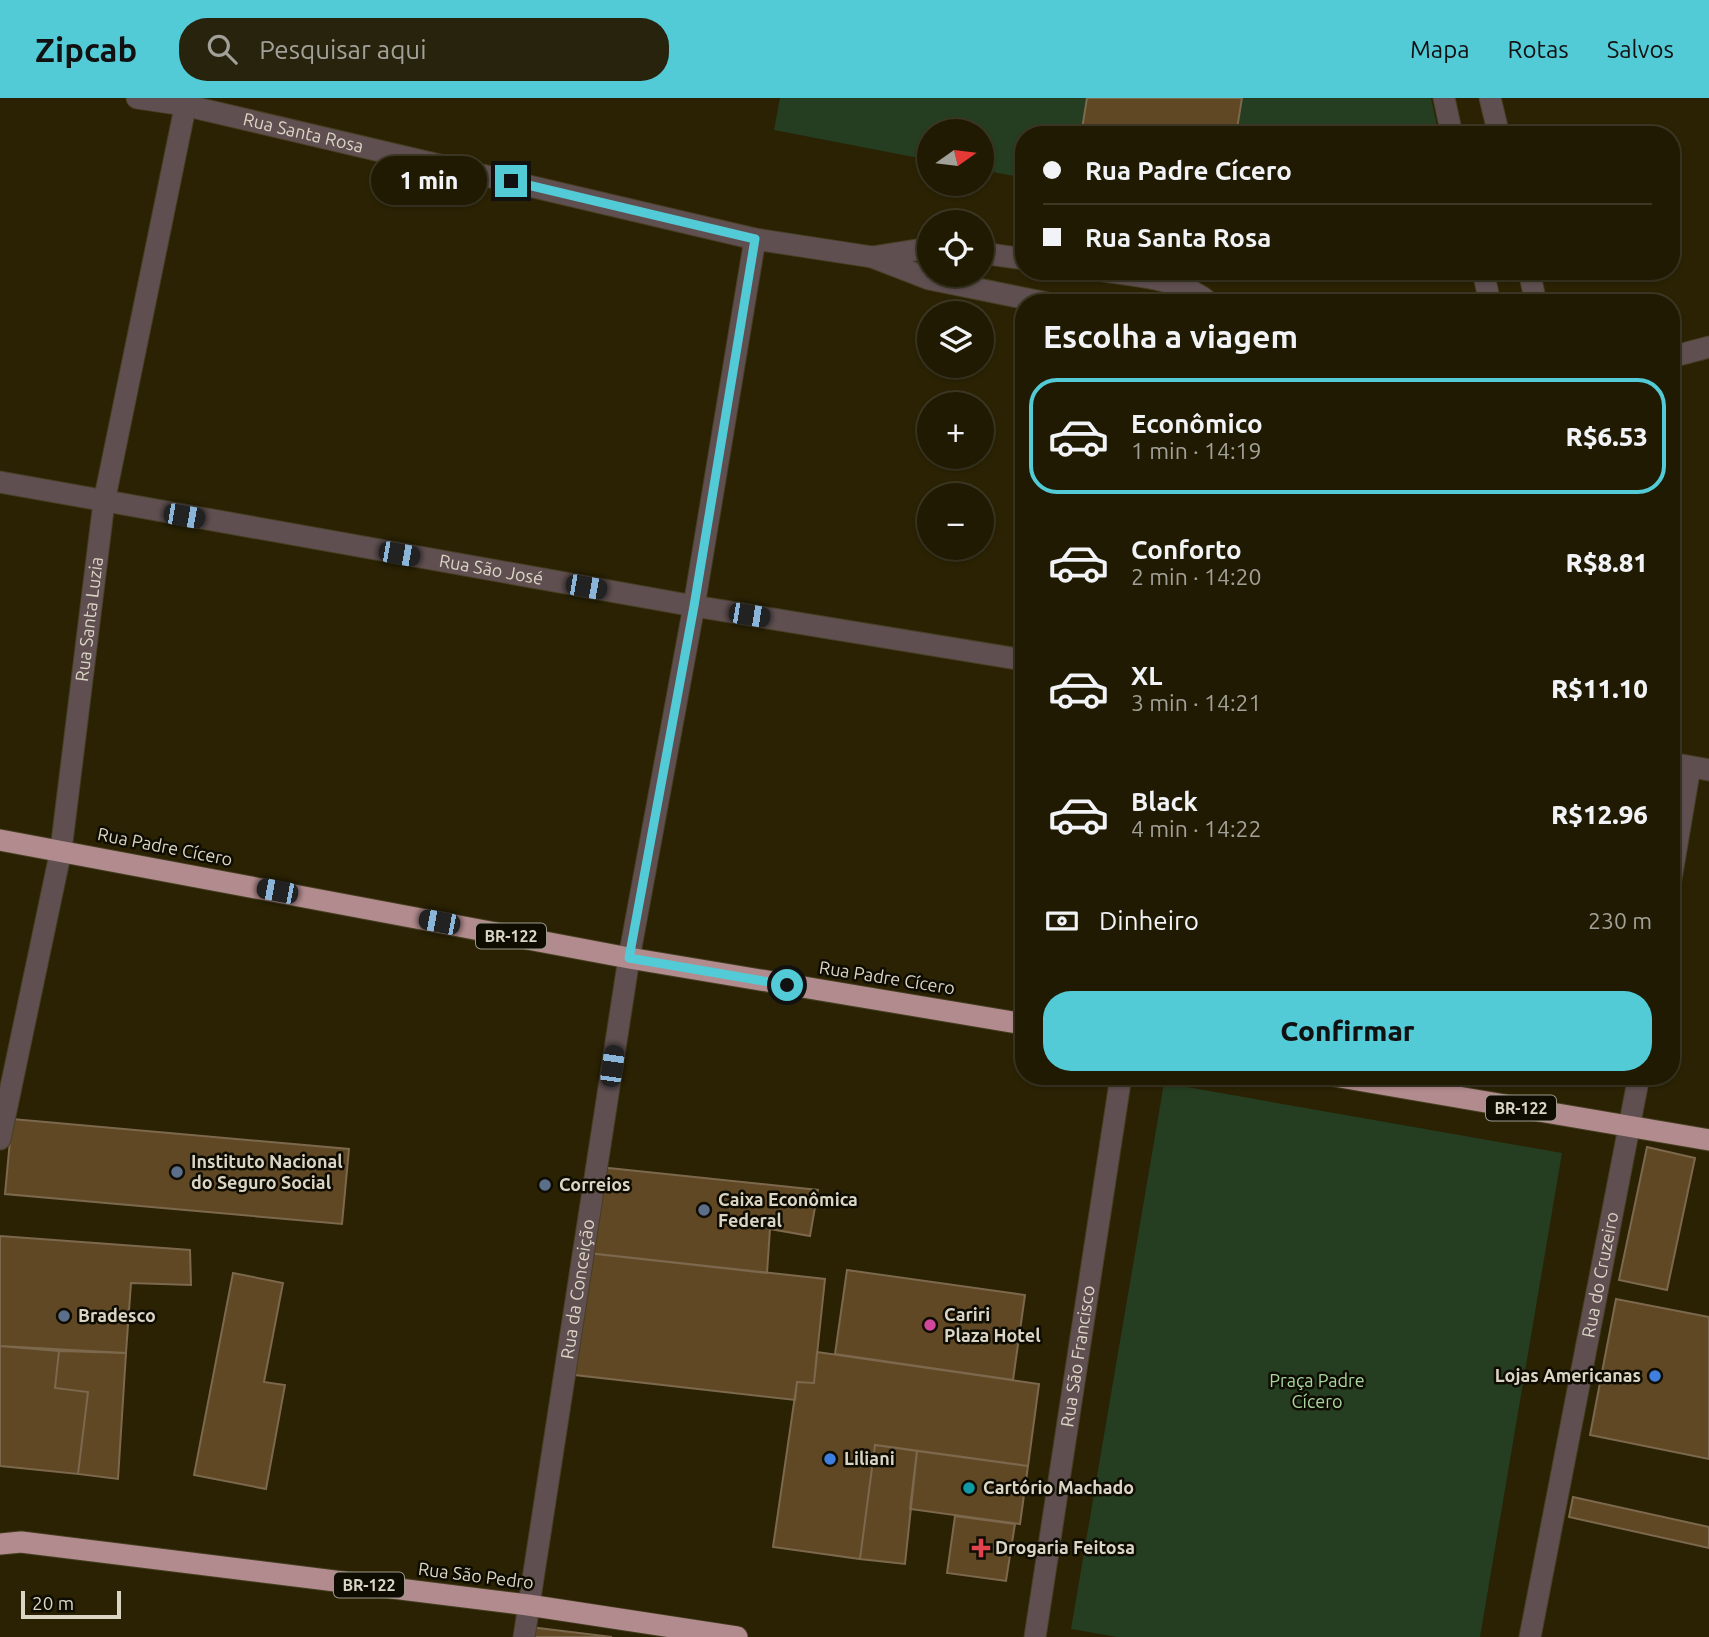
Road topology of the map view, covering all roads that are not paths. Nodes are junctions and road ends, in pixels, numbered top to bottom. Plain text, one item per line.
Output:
1 (137, 98) edge
2 (1444, 98) edge
3 (1490, 98) edge
4 (186, 101) edge
5 (1450, 126) edge
6 (1497, 126) edge
7 (755, 239) junction
8 (917, 250) edge
9 (994, 255) edge
10 (872, 257) junction
11 (1015, 258) edge
12 (1157, 280) edge
13 (1197, 294) edge
14 (1015, 296) edge
15 (1709, 347) edge
16 (1680, 355) edge
17 (0, 482) edge
18 (104, 502) junction
19 (694, 606) junction
20 (1015, 659) edge
21 (1690, 767) edge
22 (1680, 826) edge
23 (0, 840) edge
24 (61, 850) junction
25 (629, 958) junction
26 (1015, 1022) edge
27 (1120, 1085) edge
28 (1386, 1085) edge
29 (1637, 1085) edge
30 (1630, 1127) junction
31 (0, 1139) edge
32 (1709, 1140) edge
33 (0, 1544) edge
34 (528, 1605) junction
35 (524, 1637) edge
36 (737, 1637) edge
37 (1035, 1637) edge
38 (1530, 1637) edge

1 - 4 street, Rua Santa Rosa
2 - 5 street
3 - 6 street
4 - 7 street, Rua Santa Rosa
4 - 18 street, Rua Santa Luzia
7 - 10 street, Rua Santa Rosa
7 - 19 street, Rua da Conceição
8 - 10 street
9 - 11 street
10 - 14 street
12 - 13 street
15 - 16 street
17 - 18 street, Rua São José
18 - 19 street, Rua São José
18 - 24 street, Rua Santa Luzia
19 - 20 street, Rua São José
19 - 25 street, Rua da Conceição
21 - 22 street
23 - 24 highway, Rua Padre Cícero / BR-122
24 - 25 highway, Rua Padre Cícero / BR-122
24 - 31 street, Rua Santa Luzia
25 - 26 highway, Rua Padre Cícero / BR-122
25 - 34 street, Rua da Conceição
27 - 37 street, Rua São Francisco
28 - 30 highway, BR-122
29 - 30 street, Rua do Cruzeiro
30 - 32 highway, BR-122
30 - 38 street, Rua do Cruzeiro
33 - 34 highway, Rua São Pedro / BR-122
34 - 35 street, Rua da Conceição
34 - 36 highway, Rua São Pedro / BR-122

